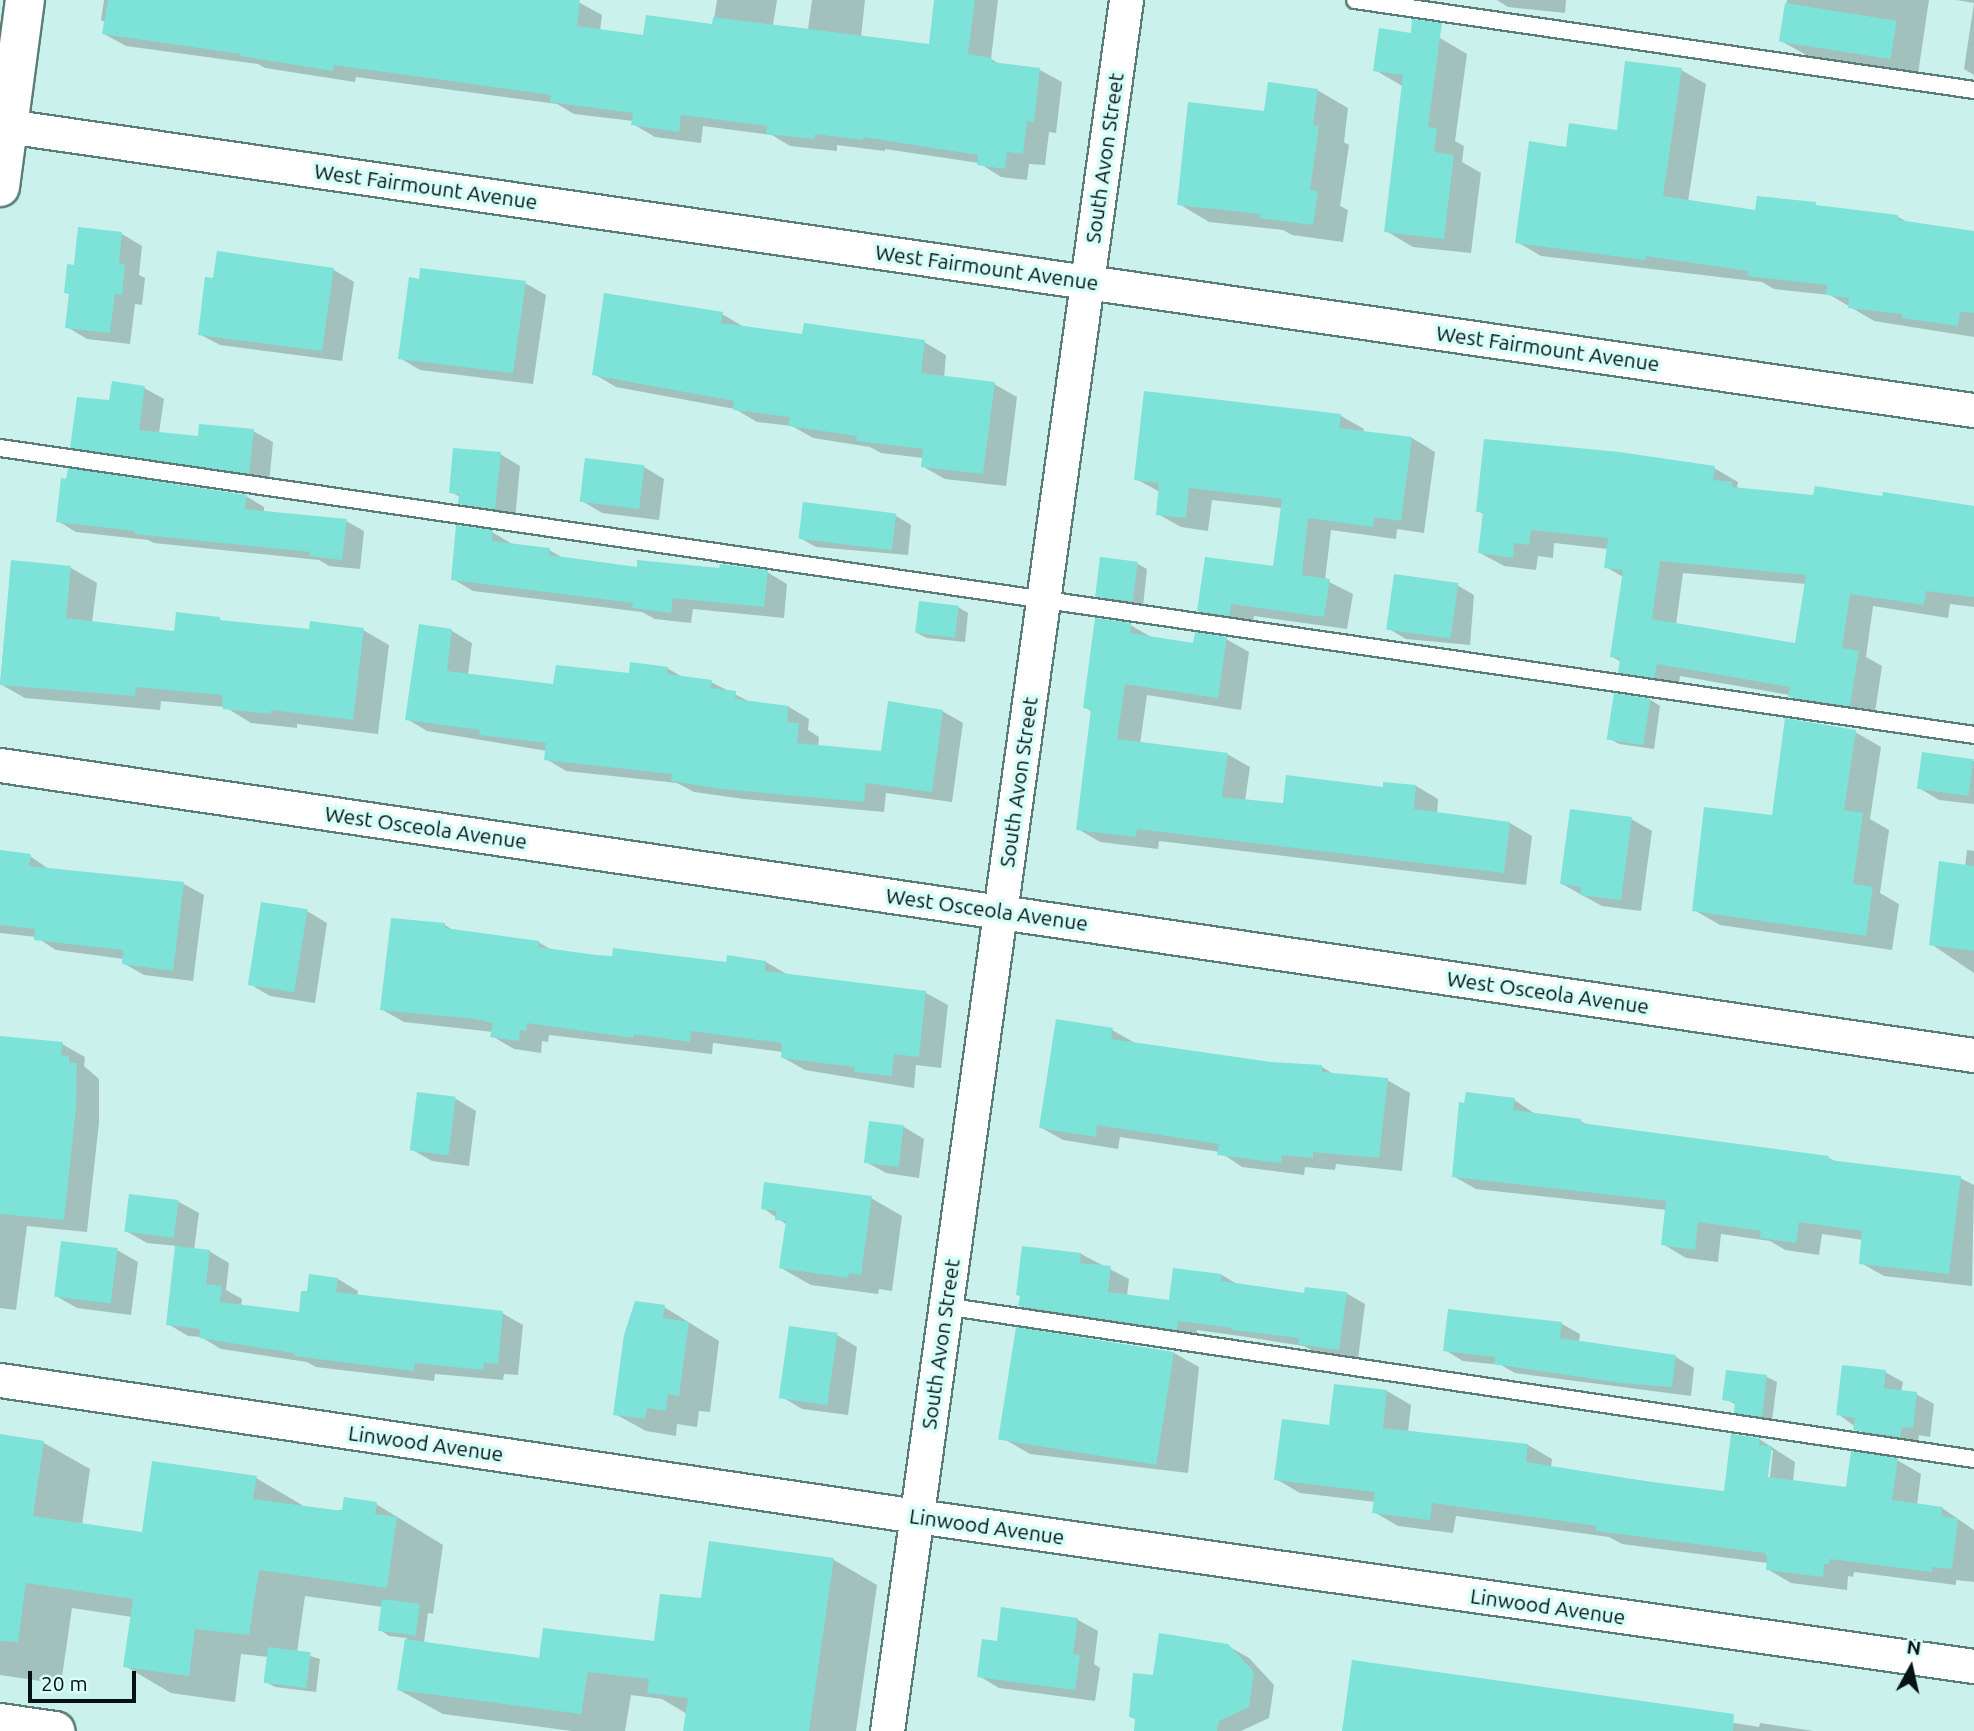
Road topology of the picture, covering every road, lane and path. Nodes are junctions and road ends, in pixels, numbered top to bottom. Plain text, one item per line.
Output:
1 (25, 0) edge
2 (1126, 0) edge
3 (1354, 0) edge
4 (1974, 90) edge
5 (4, 125) edge
6 (0, 187) edge
7 (1087, 281) junction
8 (1974, 410) edge
9 (0, 448) edge
10 (1042, 601) junction
11 (1974, 735) edge
12 (0, 765) edge
13 (1001, 911) junction
14 (1974, 1055) edge
15 (944, 1306) junction
16 (0, 1380) edge
17 (1974, 1460) edge
18 (917, 1516) junction
19 (1974, 1666) edge
20 (0, 1723) edge
21 (55, 1731) edge
22 (887, 1731) edge

1 - 5 street
2 - 7 street, South Avon Street
3 - 4 lane
5 - 6 street
5 - 7 street, West Fairmount Avenue
7 - 8 street, West Fairmount Avenue
7 - 10 street, South Avon Street
9 - 10 lane
10 - 11 lane
10 - 13 street, South Avon Street
12 - 13 street, West Osceola Avenue
13 - 14 street, West Osceola Avenue
13 - 15 street, South Avon Street
15 - 17 lane
15 - 18 street, South Avon Street
16 - 18 street, Linwood Avenue
18 - 19 street, Linwood Avenue
18 - 22 street, South Avon Street
20 - 21 street

